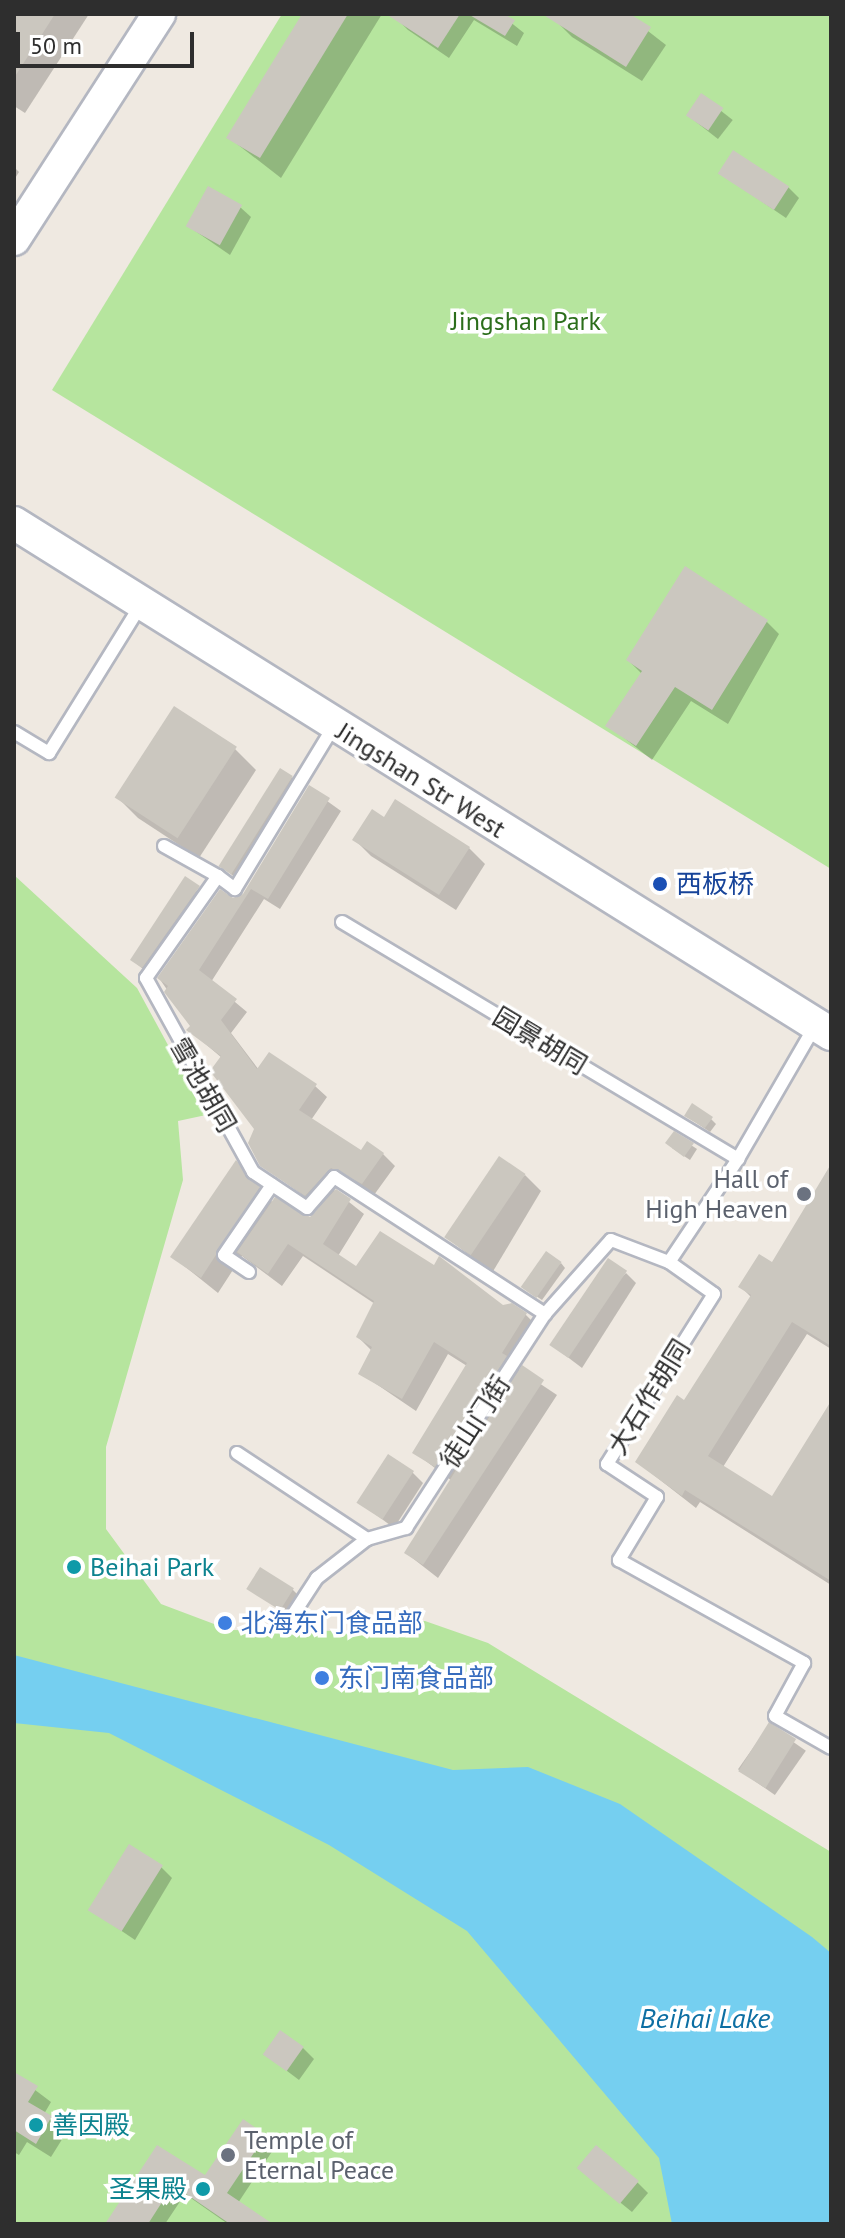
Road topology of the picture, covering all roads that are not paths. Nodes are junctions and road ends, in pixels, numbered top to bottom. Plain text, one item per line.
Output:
1 (159, 14) edge
2 (14, 239) edge
3 (14, 523) edge
4 (140, 606) junction
5 (334, 726) junction
6 (14, 732) edge
7 (164, 846) dead end
8 (218, 876) junction
9 (342, 922) dead end
10 (823, 1030) edge
11 (738, 1159) junction
12 (272, 1185) junction
13 (669, 1262) junction
14 (249, 1272) dead end
15 (545, 1314) junction
16 (237, 1453) dead end
17 (367, 1539) junction
18 (285, 1627) dead end
19 (831, 1748) edge

1 - 2 street
3 - 4 street, Jingshan Str West
4 - 5 street, Jingshan Str West
4 - 6 lane
5 - 8 lane
5 - 10 street, Jingshan Str West
7 - 8 lane
8 - 12 lane, 雪池胡同
9 - 11 lane, 园景胡同
10 - 11 lane
11 - 13 lane
12 - 14 lane
12 - 15 lane, 雪池胡同
13 - 15 lane, 徒山门街
13 - 19 lane, 大石作胡同
15 - 17 lane, 徒山门街
16 - 17 lane
17 - 18 lane, 徒山门街

